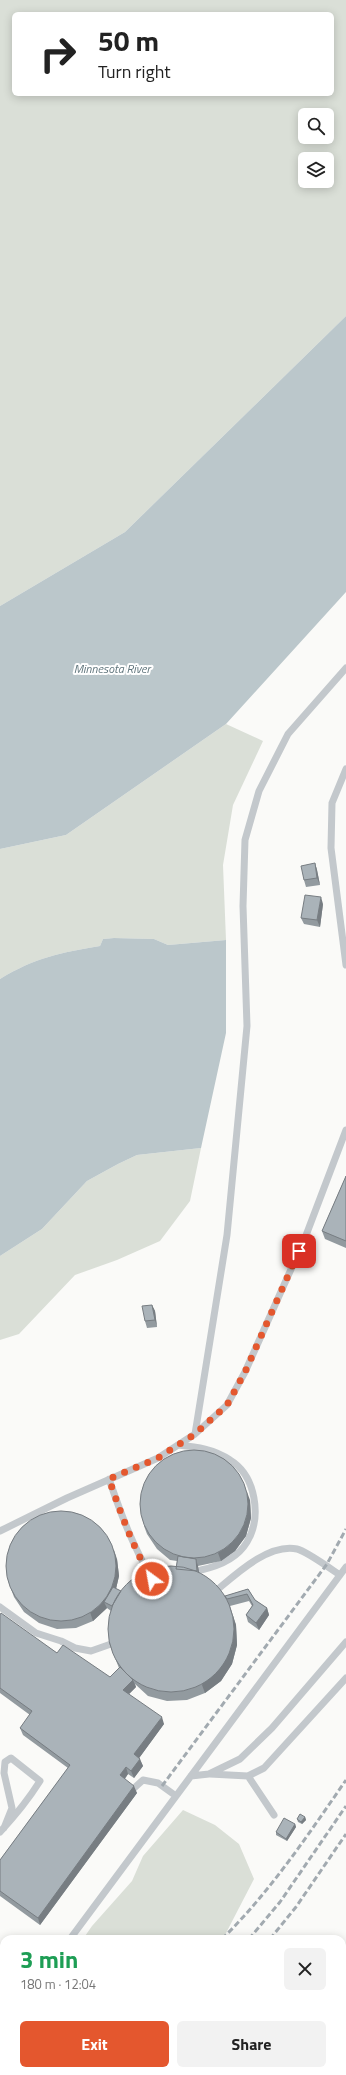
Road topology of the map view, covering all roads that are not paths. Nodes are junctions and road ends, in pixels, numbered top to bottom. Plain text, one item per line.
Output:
1 (346, 668) edge
2 (346, 769) edge
3 (346, 966) edge
4 (346, 1130) edge
5 (195, 1434) junction
6 (178, 1445) junction
7 (109, 1479) junction
8 (0, 1531) edge
9 (346, 1567) edge
10 (201, 1570) edge
11 (340, 1575) junction
12 (152, 1579) edge
13 (217, 1590) edge
14 (0, 1607) edge
15 (346, 1642) edge
16 (111, 1644) edge
17 (346, 1678) edge
18 (206, 1774) junction
19 (191, 1776) junction
20 (248, 1776) junction
21 (132, 1790) edge
22 (176, 1796) junction
23 (274, 1815) dead end
24 (2, 1830) edge
25 (73, 1935) edge

1 - 5 lane
2 - 3 lane
4 - 5 lane
5 - 6 lane
6 - 7 lane
6 - 10 lane
7 - 8 lane
7 - 12 lane
9 - 11 lane
11 - 13 lane
11 - 19 lane
14 - 16 lane
15 - 18 lane
17 - 20 lane
18 - 19 lane
18 - 20 lane
19 - 22 lane
20 - 23 lane
21 - 22 lane
22 - 25 lane
24 - 24 lane

